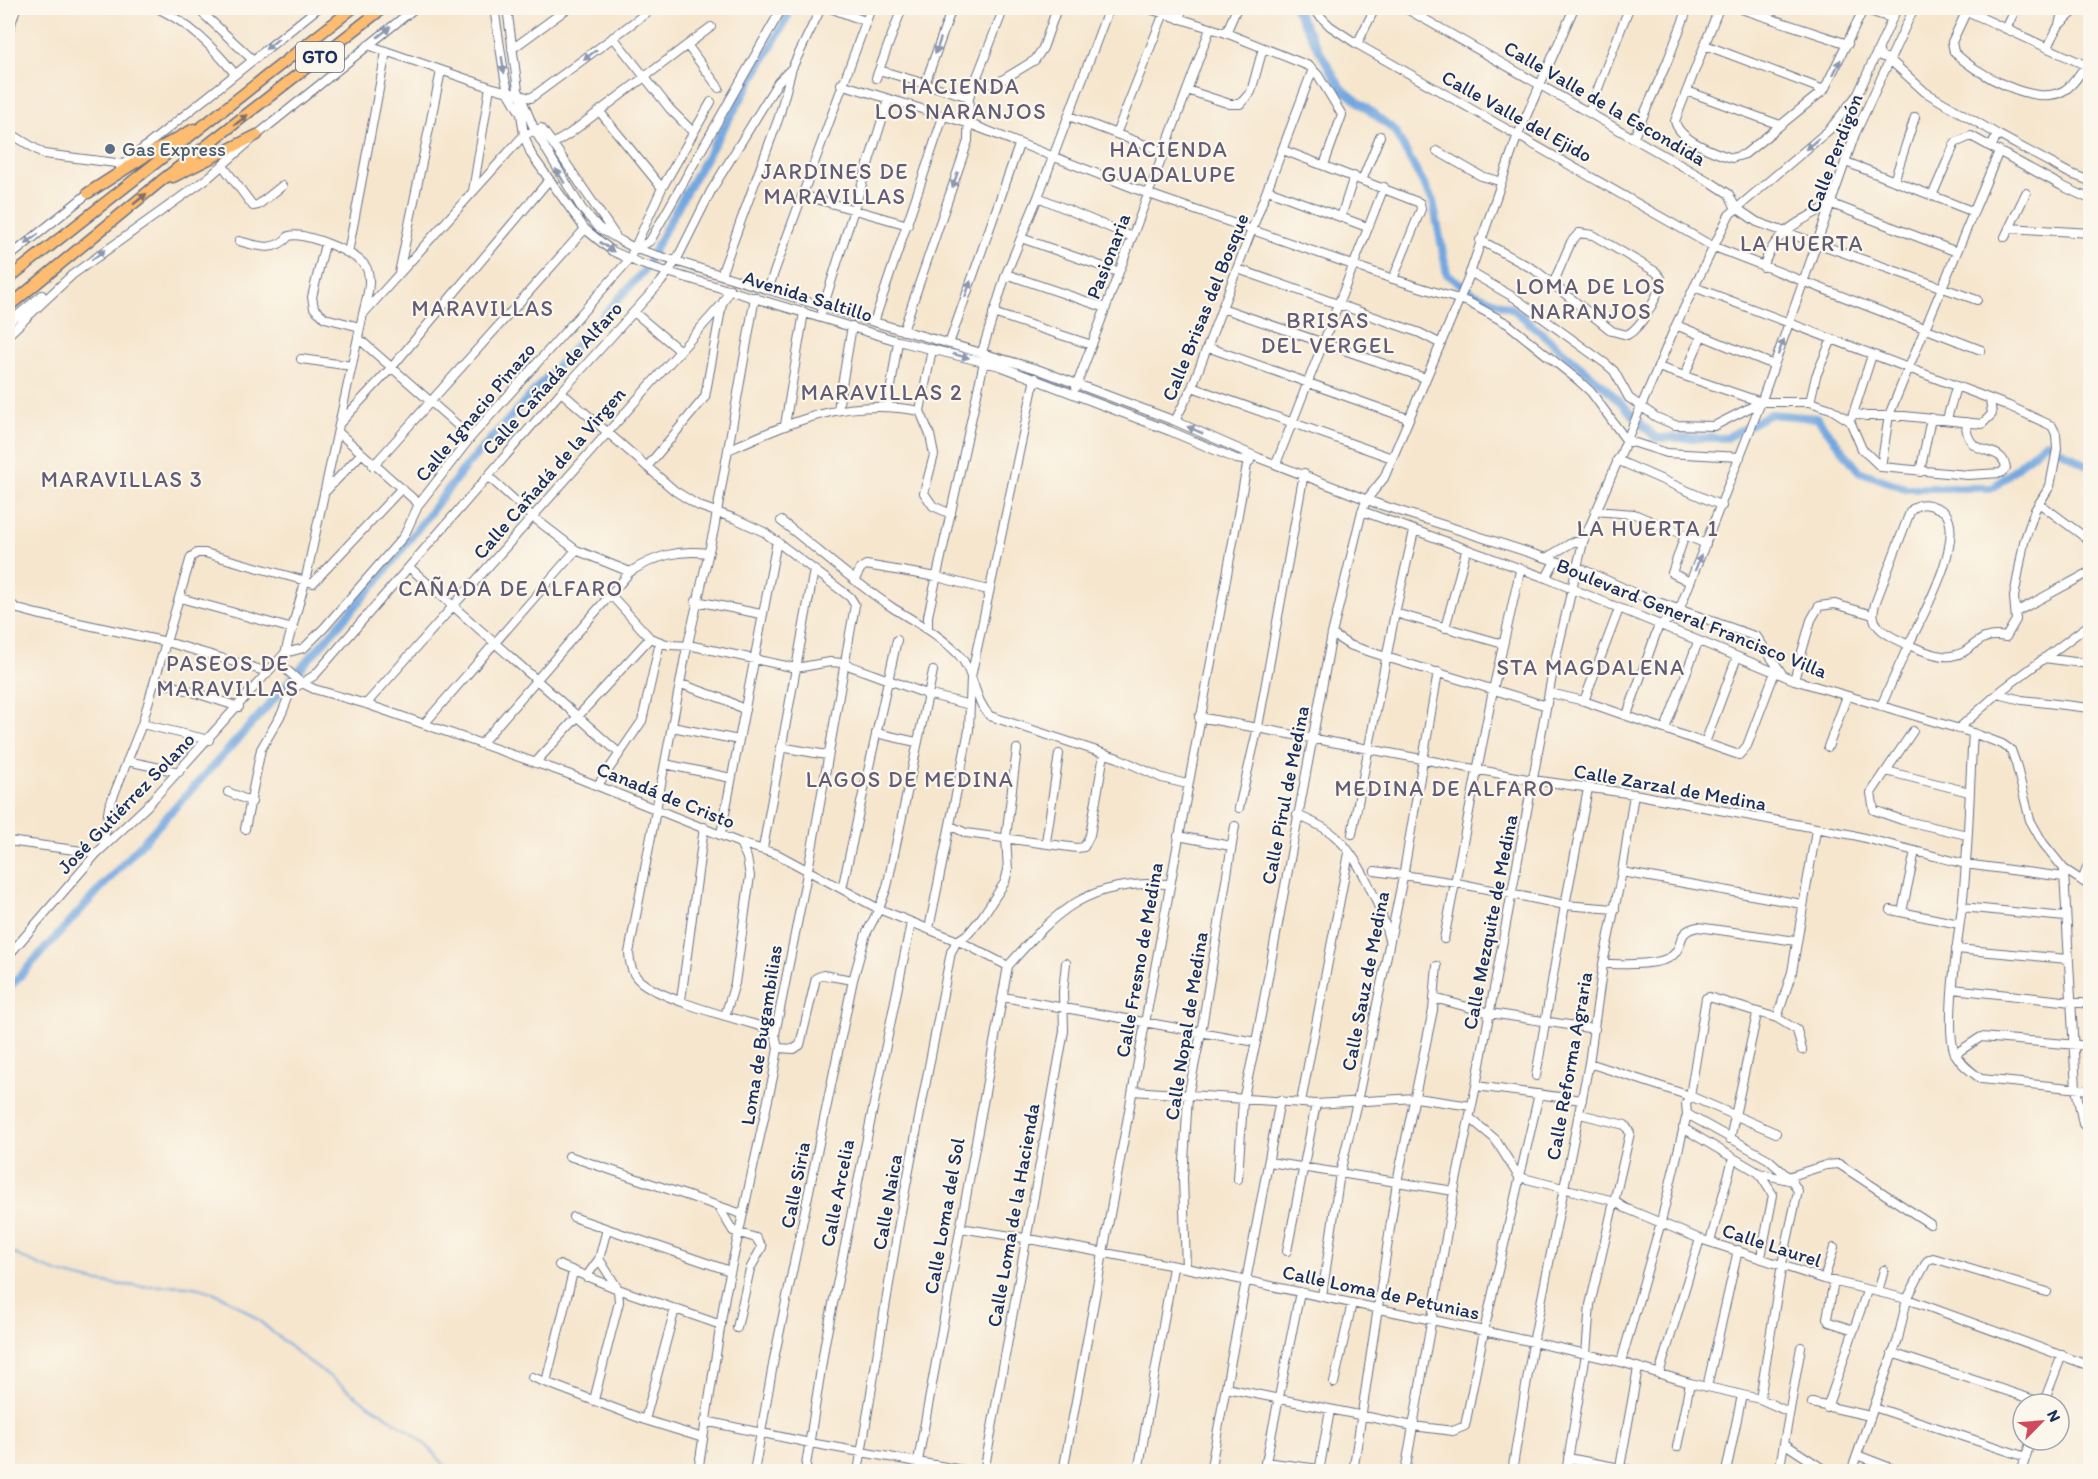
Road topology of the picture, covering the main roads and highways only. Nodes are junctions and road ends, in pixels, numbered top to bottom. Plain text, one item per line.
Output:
1 (353, 8) edge
2 (383, 8) edge
3 (213, 120) junction
4 (257, 135) road end
5 (161, 181) junction
6 (88, 194) road end
7 (8, 279) edge
8 (8, 307) edge

1 - 3 main road, GTO
5 -> 2 main road, GTO
3 - 6 main road
3 - 7 main road, GTO
4 - 5 main road
8 -> 5 main road, GTO

